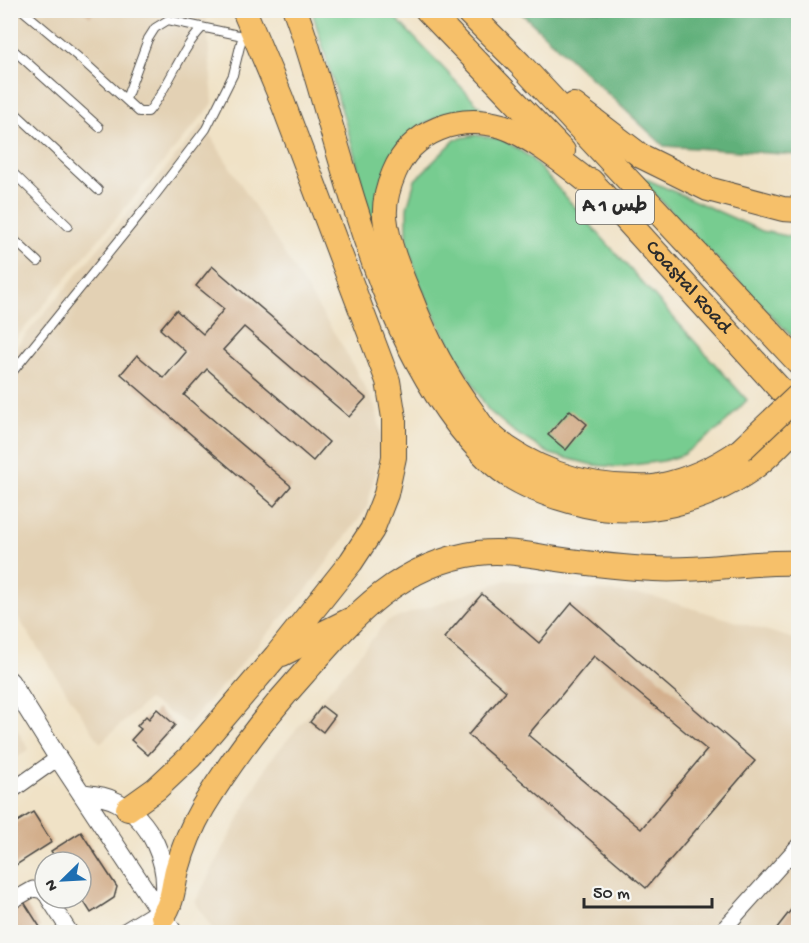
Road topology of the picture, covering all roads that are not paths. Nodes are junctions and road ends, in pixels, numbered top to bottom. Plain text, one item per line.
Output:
1 (22, 10) edge
2 (295, 10) edge
3 (427, 10) edge
4 (466, 10) edge
5 (244, 21) edge
6 (202, 28) junction
7 (10, 47) edge
8 (520, 64) junction
9 (126, 99) junction
10 (12, 112) edge
11 (99, 127) dead end
12 (10, 170) edge
13 (98, 190) dead end
14 (600, 191) junction
15 (798, 210) edge
16 (68, 226) dead end
17 (10, 236) edge
18 (38, 262) dead end
19 (798, 362) edge
20 (10, 375) edge
21 (798, 396) edge
22 (798, 409) edge
23 (798, 425) edge
24 (748, 458) junction
25 (798, 552) edge
26 (787, 563) edge
27 (350, 620) junction
28 (276, 656) junction
29 (10, 681) edge
30 (58, 758) junction
31 (10, 792) edge
32 (81, 794) junction
33 (128, 809) junction
34 (798, 846) edge
35 (33, 889) edge
36 (10, 903) edge
37 (56, 910) edge
38 (165, 920) edge
39 (70, 933) edge
40 (123, 933) edge
41 (721, 933) edge

1 - 9 lane
2 - 24 main road
3 - 14 main road, Coastal Road / A 1 طس
4 - 8 main road, Coastal Road / A 1 طس
5 - 6 lane
5 - 20 lane
5 - 28 main road
6 - 9 lane
6 - 9 lane
7 - 11 lane
8 - 15 main road
8 - 19 main road, Coastal Road / A 1 طس
10 - 13 lane
12 - 16 lane
14 - 22 main road, Coastal Road / A 1 طس
14 - 24 main road
17 - 18 lane
21 - 24 main road, bridge
23 - 24 main road
25 - 26 main road
26 - 27 main road
27 - 28 main road
27 - 38 main road
28 - 33 main road
29 - 30 street
30 - 31 street
30 - 32 street
32 - 33 street
32 - 38 street
33 - 38 street
34 - 41 street
35 - 36 street
37 - 39 street
38 - 40 street

